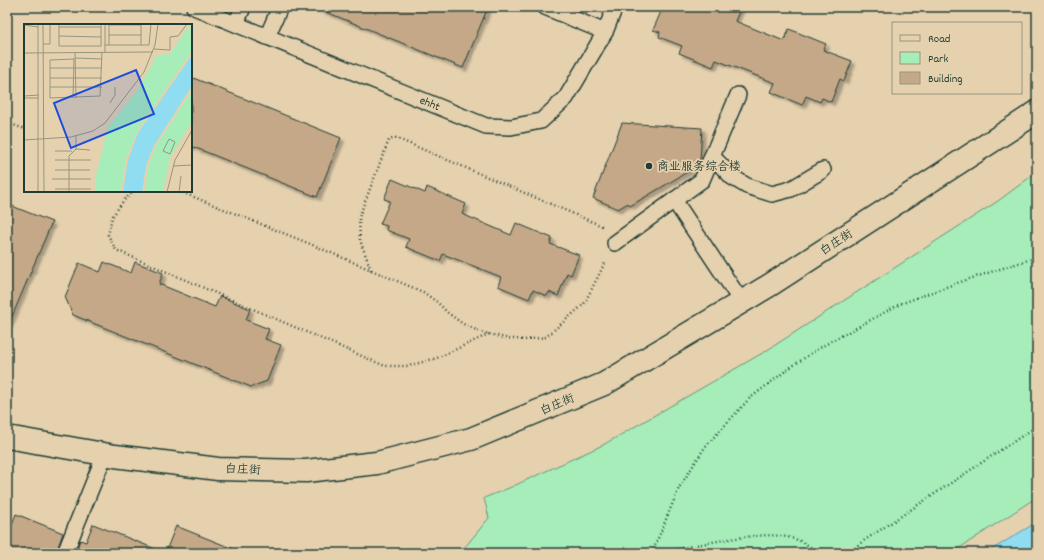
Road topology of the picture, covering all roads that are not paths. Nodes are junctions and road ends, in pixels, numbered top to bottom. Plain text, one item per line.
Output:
1 (194, 7) edge
2 (243, 7) edge
3 (280, 7) edge
4 (545, 7) edge
5 (615, 7) edge
6 (236, 24) junction
7 (605, 32) junction
8 (267, 37) junction
9 (738, 95) dead end
10 (1037, 112) edge
11 (712, 156) junction
12 (823, 170) dead end
13 (674, 200) junction
14 (620, 239) road end
15 (741, 302) junction
16 (7, 437) edge
17 (106, 454) junction
18 (65, 553) edge

1 - 6 lane, ehht
2 - 6 lane
3 - 8 lane
4 - 7 lane
5 - 7 lane, ehht
6 - 8 lane, ehht
7 - 8 lane, ehht
9 - 11 lane
10 - 15 street, 白庄街
11 - 12 lane
11 - 13 lane
13 - 14 lane
13 - 15 lane
15 - 17 street, 白庄街
16 - 17 street, 白庄街
17 - 18 lane

